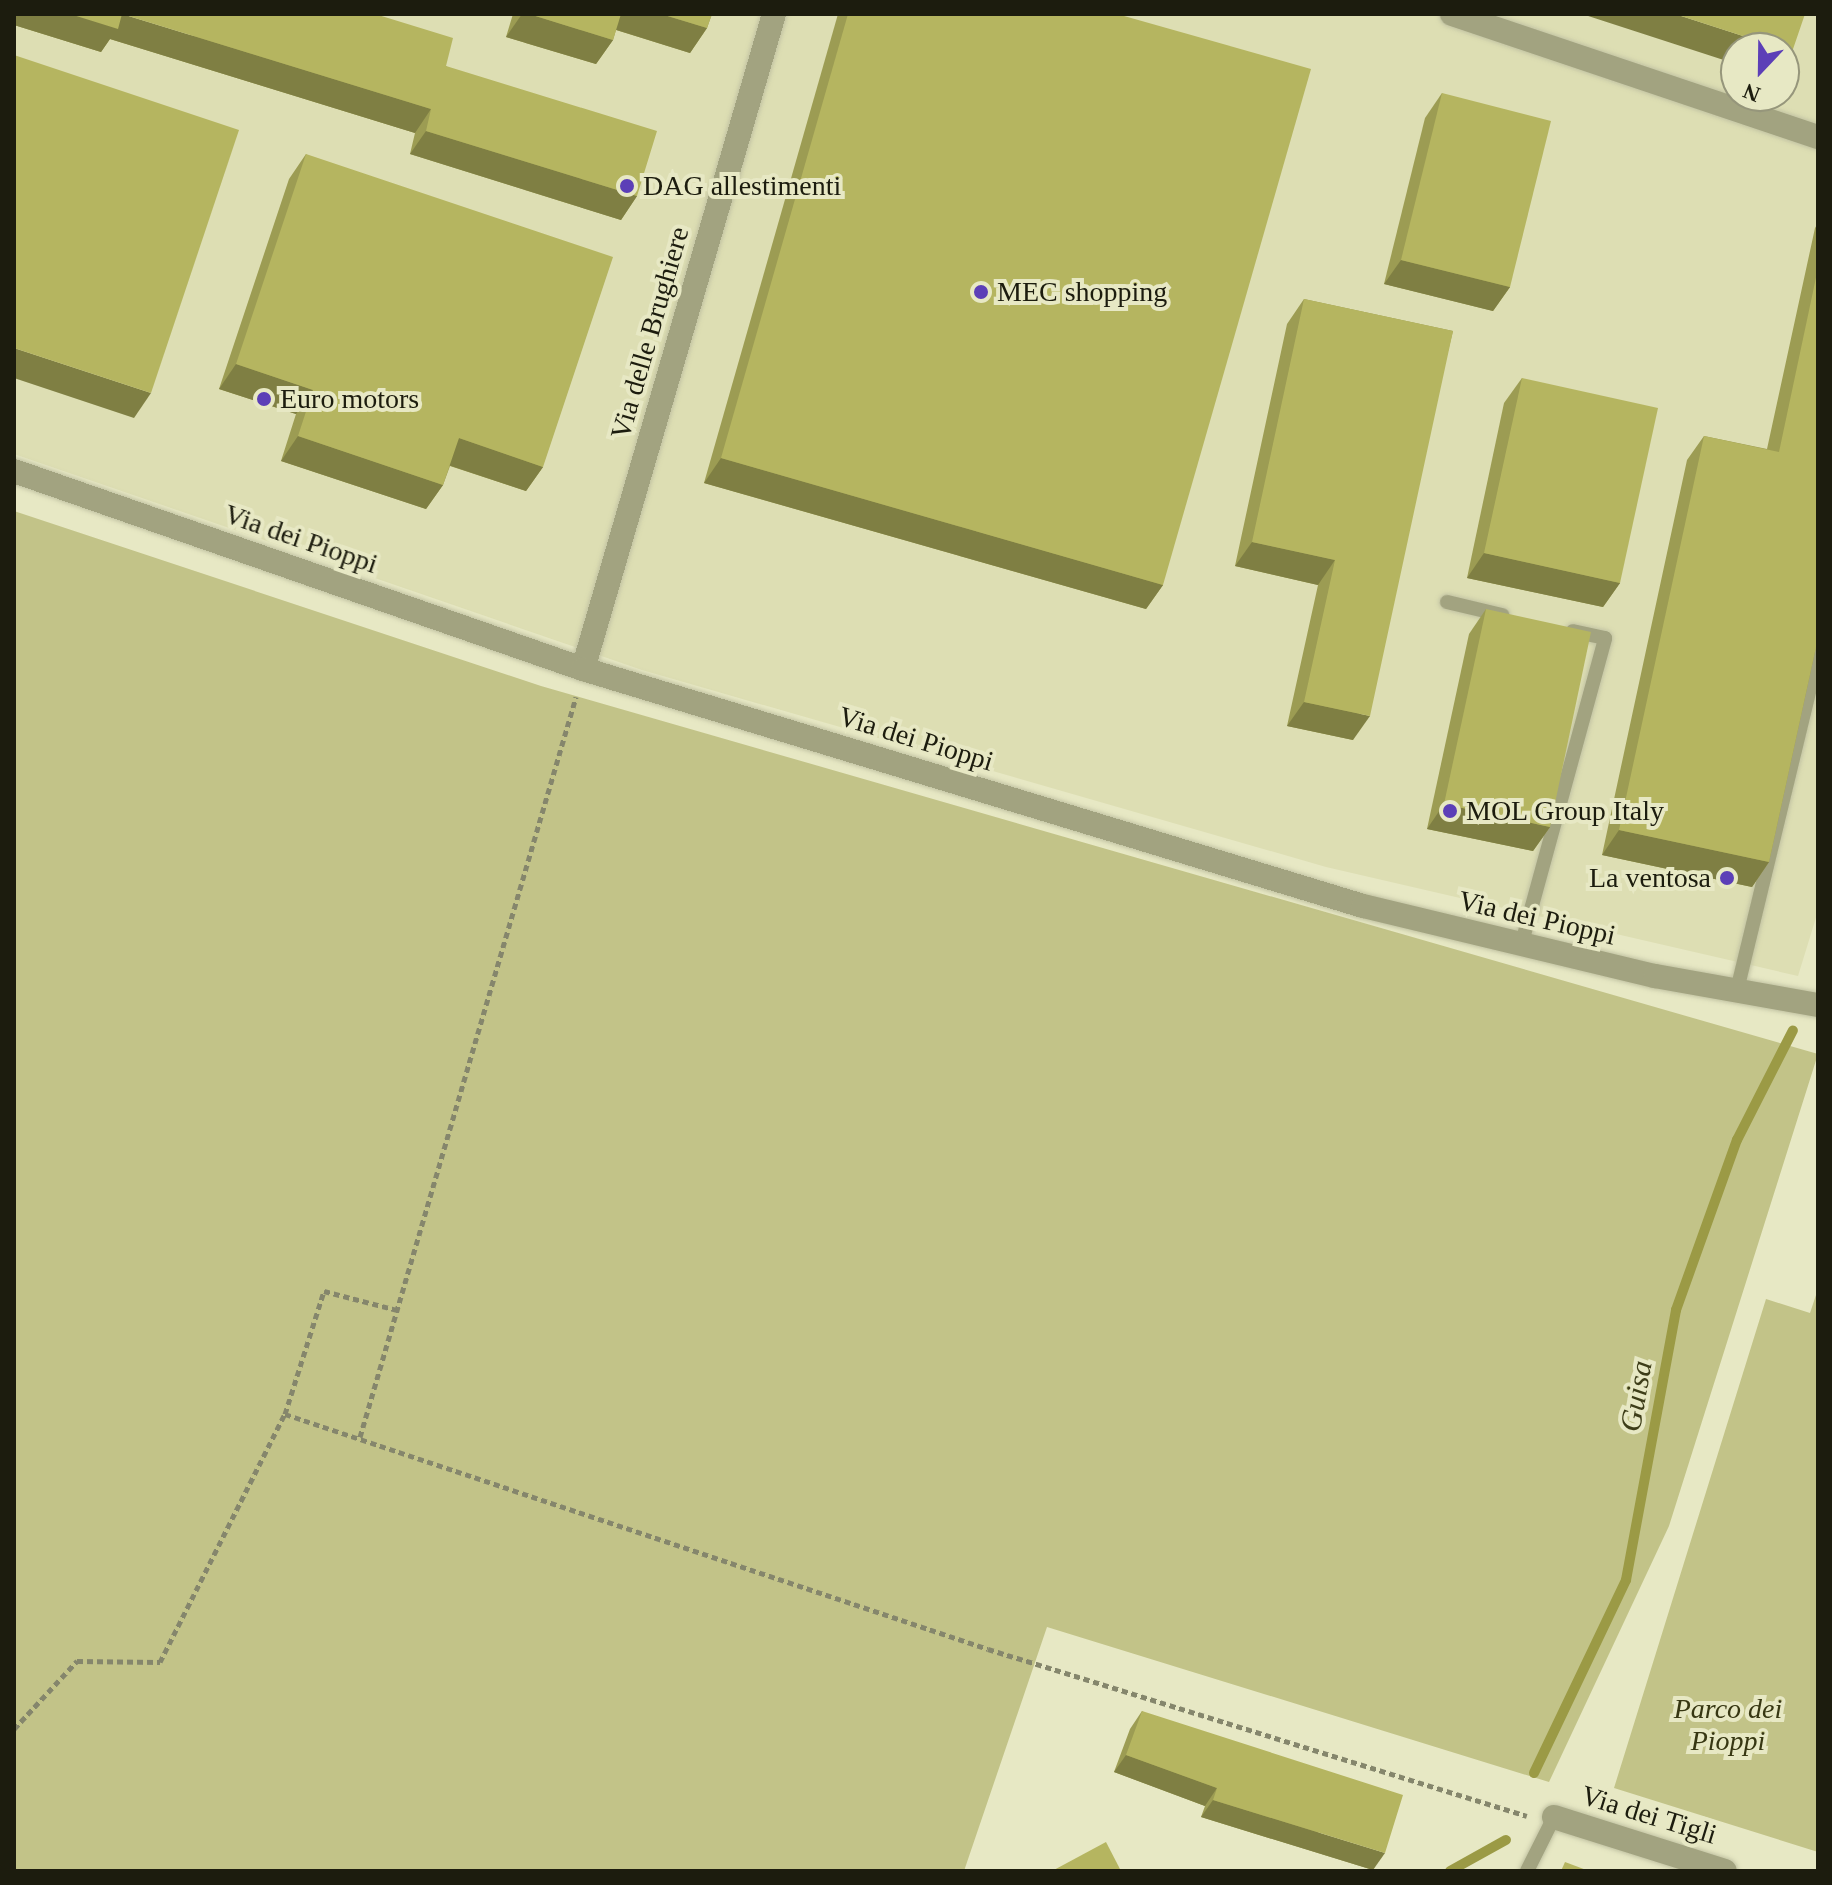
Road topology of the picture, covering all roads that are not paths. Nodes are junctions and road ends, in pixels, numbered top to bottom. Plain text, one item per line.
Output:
1 (774, 14) edge
2 (1452, 14) edge
3 (1818, 137) edge
4 (14, 471) edge
5 (1447, 602) dead end
6 (1519, 619) edge
7 (1562, 629) edge
8 (1818, 656) edge
9 (583, 669) junction
10 (1521, 946) junction
11 (1737, 990) junction
12 (1818, 1005) edge
13 (1554, 1817) joint
14 (1527, 1871) edge
15 (1725, 1871) edge

1 - 9 street, Via delle Brughiere
2 - 3 street
4 - 9 street, Via dei Pioppi
5 - 6 lane
7 - 10 lane
8 - 11 lane
9 - 10 street, Via dei Pioppi
10 - 11 street, Via dei Pioppi
11 - 12 street, Via dei Pioppi
13 - 14 lane
13 - 15 street, Via dei Tigli

